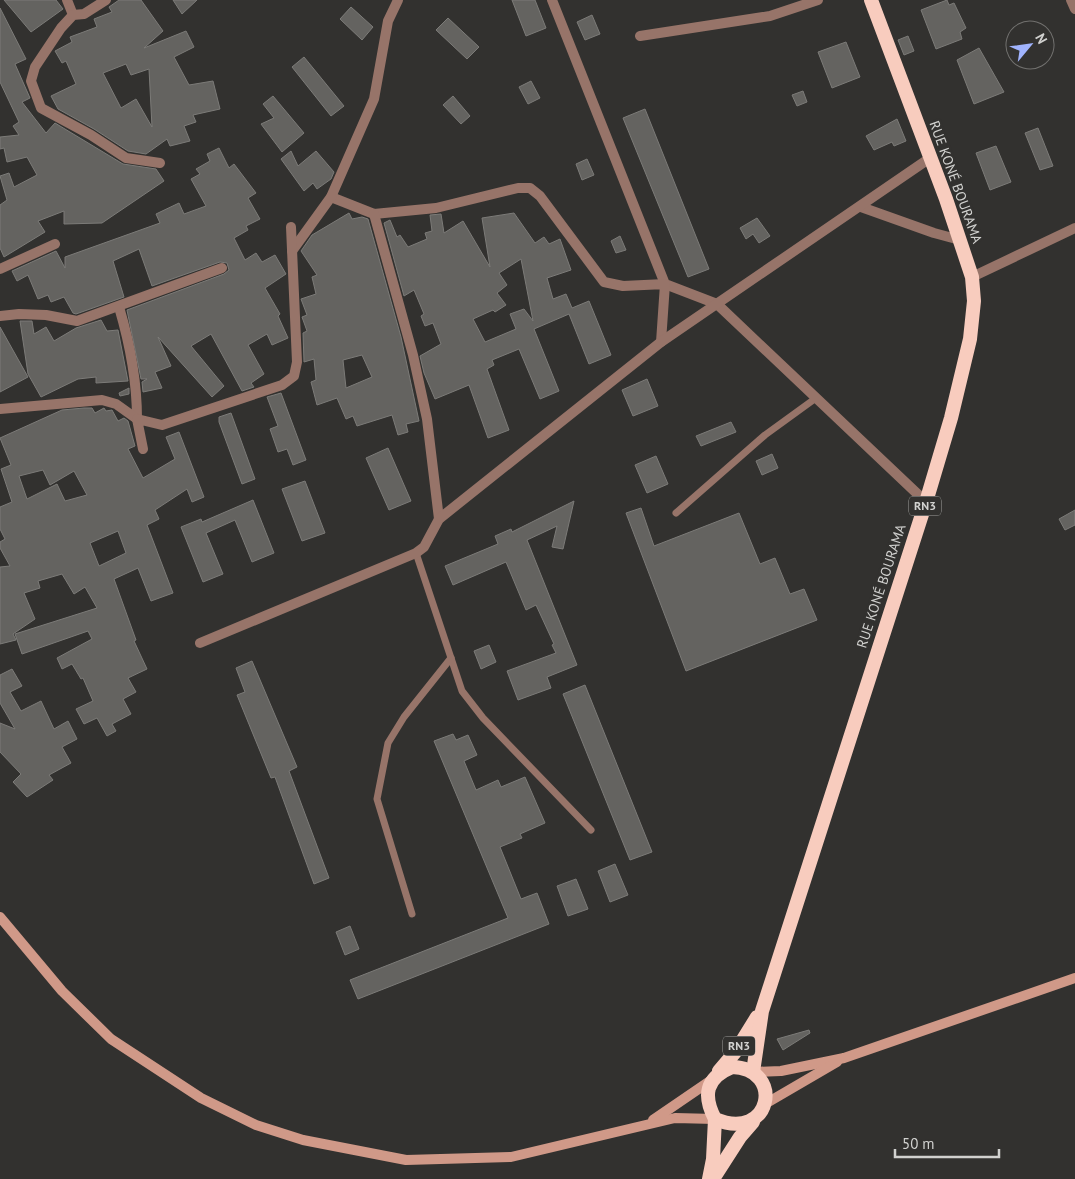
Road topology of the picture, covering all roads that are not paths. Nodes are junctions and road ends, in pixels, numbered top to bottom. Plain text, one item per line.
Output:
1 (67, 0) edge
2 (106, 0) edge
3 (398, 0) edge
4 (552, 0) edge
5 (818, 0) edge
6 (871, 0) edge
7 (1072, 0) edge
8 (1075, 9) edge
9 (74, 15) junction
10 (640, 36) dead end
11 (930, 158) junction
12 (160, 163) dead end
13 (331, 197) junction
14 (861, 207) junction
15 (374, 214) junction
16 (291, 227) dead end
17 (1075, 228) edge
18 (960, 240) junction
19 (56, 244) dead end
20 (292, 251) junction
21 (222, 268) dead end
22 (0, 269) edge
23 (972, 277) junction
24 (665, 284) junction
25 (717, 304) junction
26 (119, 307) junction
27 (0, 316) edge
28 (662, 342) junction
29 (816, 398) junction
30 (0, 409) edge
31 (137, 419) junction
32 (142, 449) dead end
33 (926, 502) junction
34 (676, 512) dead end
35 (439, 519) junction
36 (416, 553) junction
37 (200, 643) dead end
38 (450, 658) junction
39 (591, 830) dead end
40 (412, 914) dead end
41 (0, 917) edge
42 (1075, 978) edge
43 (762, 1010) junction
44 (844, 1058) junction
45 (753, 1072) junction
46 (713, 1078) junction
47 (763, 1109) junction
48 (715, 1119) junction
49 (648, 1123) junction
50 (709, 1179) edge
51 (713, 1179) edge

1 - 9 street
2 - 9 street
3 - 13 street
4 - 24 street
5 - 10 street
6 - 11 highway, RUE KONÉ BOURAMA / RN3
7 - 8 street
9 - 12 street
11 - 14 street
11 - 18 highway, RUE KONÉ BOURAMA / RN3
13 - 15 street
13 - 20 street
14 - 18 street
14 - 25 street
15 - 24 street
15 - 35 street
16 - 20 street
17 - 23 street
18 - 23 highway, RUE KONÉ BOURAMA / RN3
19 - 22 street
20 - 31 street
21 - 26 street
23 - 33 highway, RUE KONÉ BOURAMA / RN3
24 - 25 street
24 - 28 street
25 - 28 street
25 - 29 street
26 - 27 street
26 - 31 street
28 - 35 street
29 - 33 street
29 - 34 lane
30 - 31 street
31 - 32 street
33 - 43 highway, RUE KONÉ BOURAMA / RN3
35 - 36 street
36 - 37 street
36 - 38 lane
38 - 39 lane
38 - 40 lane
41 - 49 main road
42 - 44 main road
43 - 45 highway, RUE KONÉ BOURAMA / RN3
43 - 46 highway, RUE KONÉ BOURAMA / RN3
44 - 45 main road
44 - 47 main road
45 - 46 highway, RN3
45 - 47 highway, RN3
46 - 48 highway, RN3
46 - 49 main road
47 - 48 highway
47 - 51 highway
48 - 49 main road
48 - 50 highway, RN3

